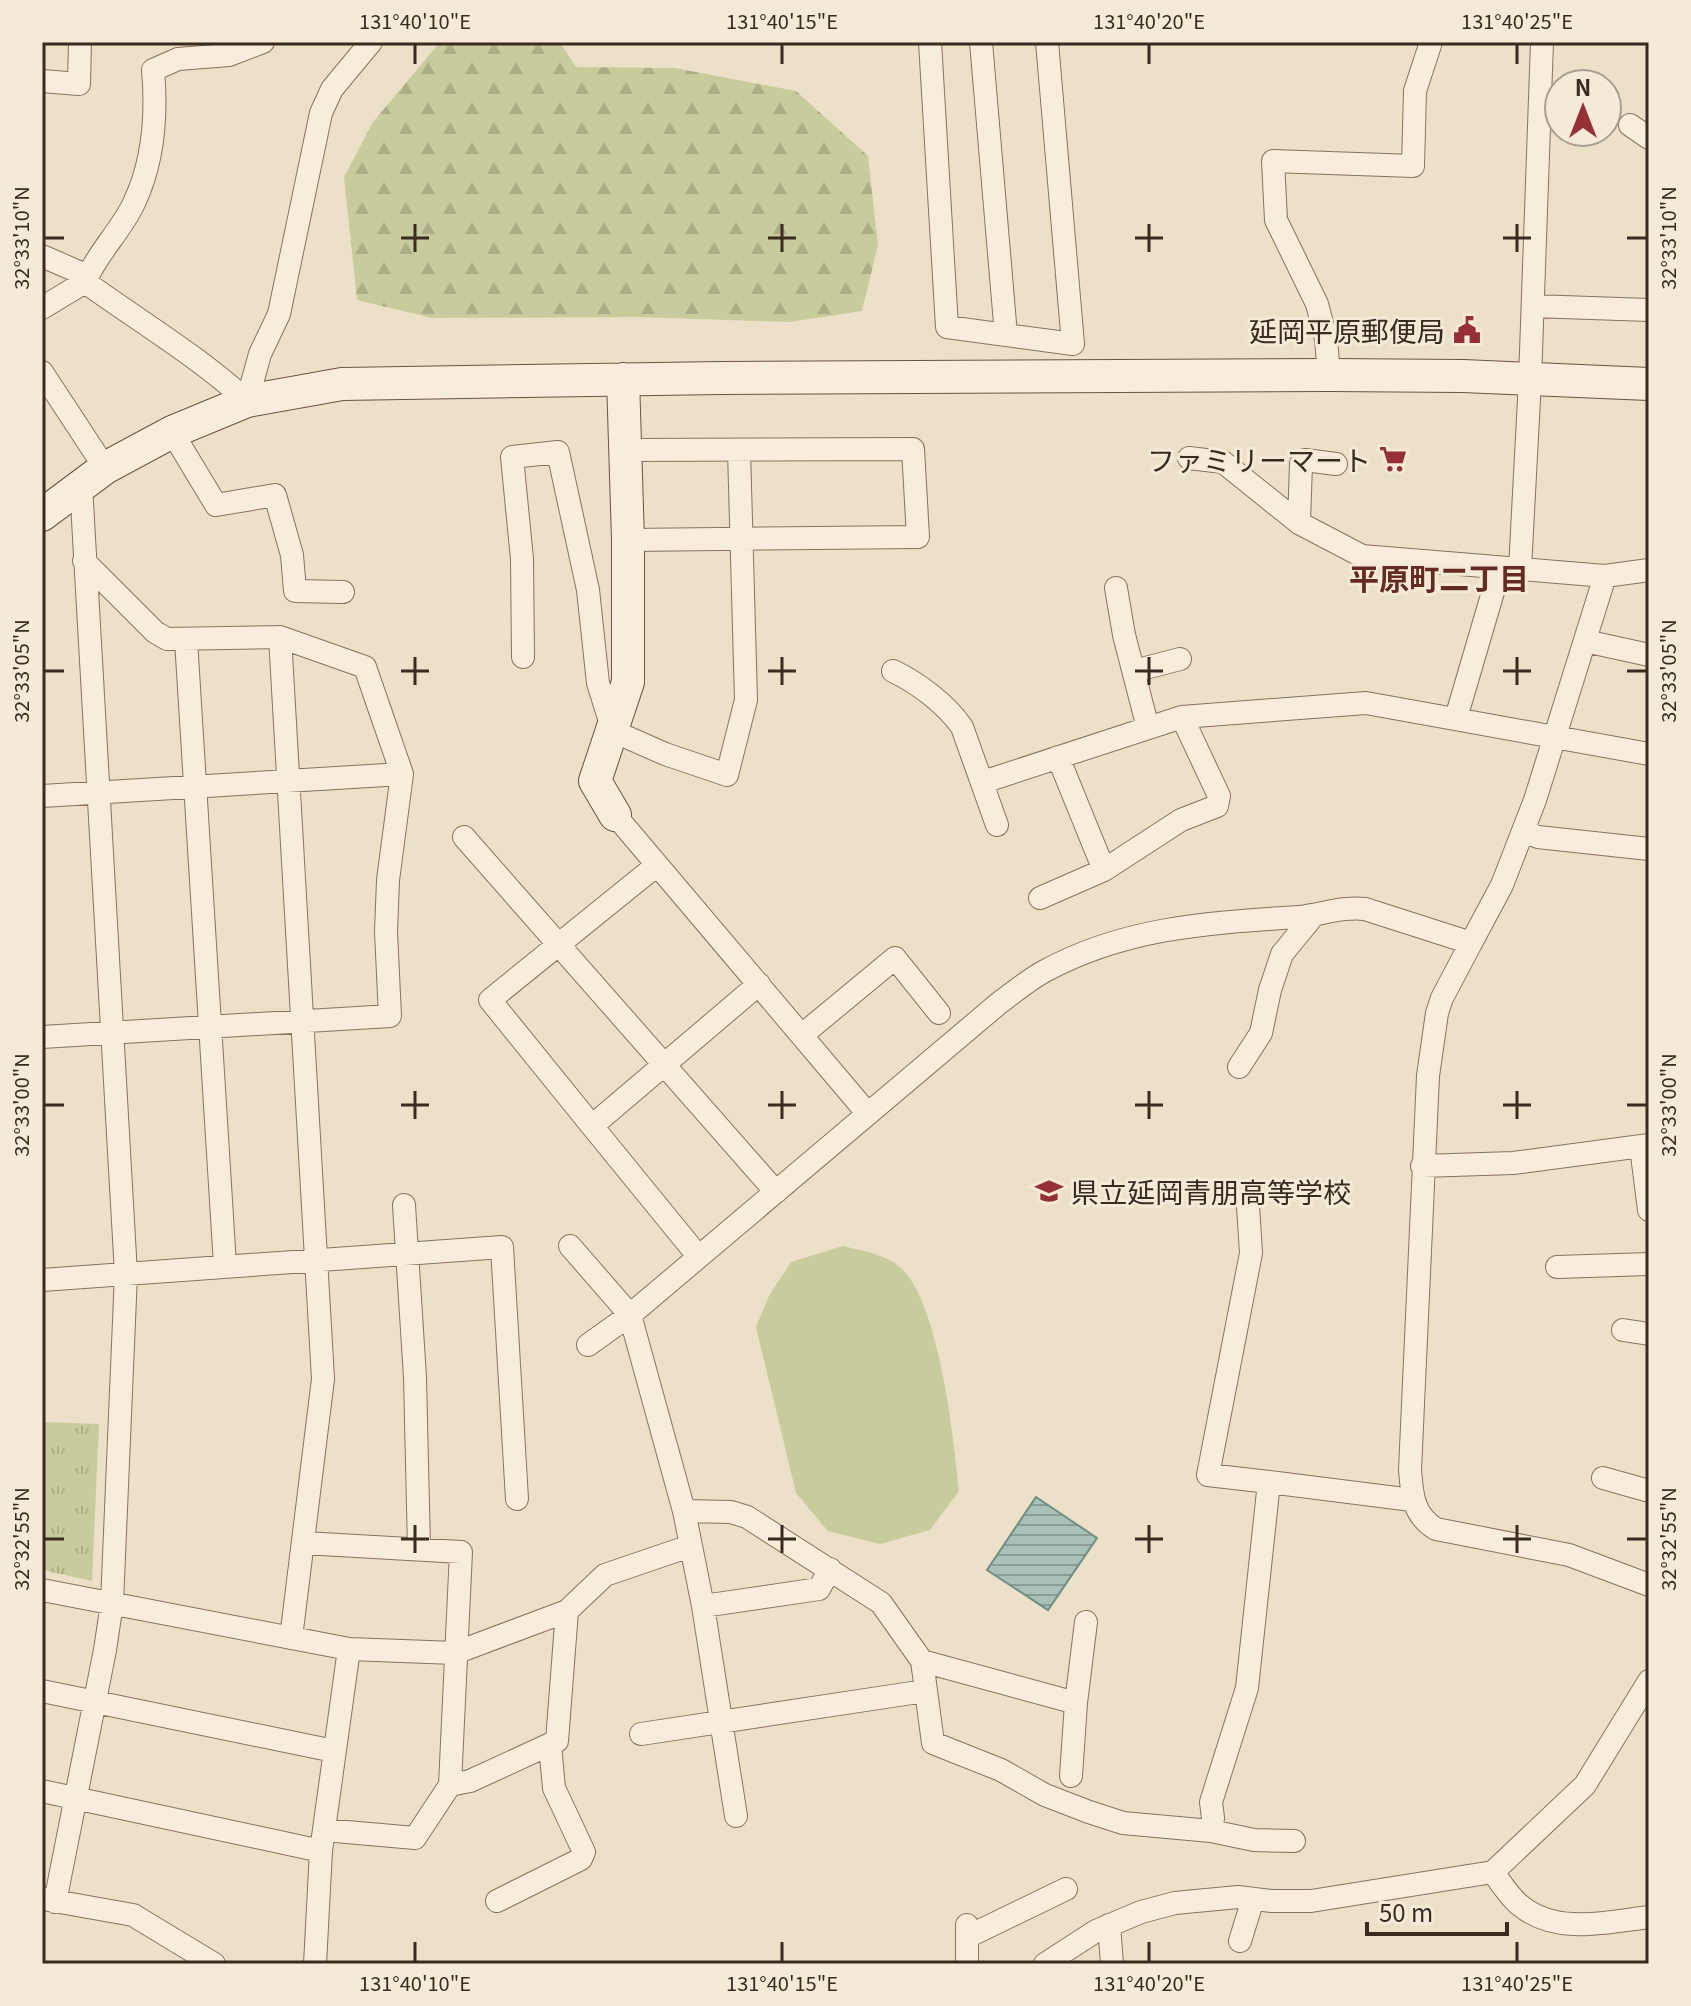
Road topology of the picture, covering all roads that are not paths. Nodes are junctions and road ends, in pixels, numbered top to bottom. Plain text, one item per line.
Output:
1 (80, 42) edge
2 (263, 42) edge
3 (371, 42) edge
4 (930, 42) edge
5 (981, 42) edge
6 (1047, 42) edge
7 (1431, 42) edge
8 (1542, 42) edge
9 (42, 81) edge
10 (1630, 125) dead end
11 (1649, 138) edge
12 (42, 256) edge
13 (85, 282) junction
14 (1533, 306) junction
15 (42, 308) edge
16 (1649, 310) edge
17 (1006, 335) junction
18 (1073, 344) junction
19 (42, 372) edge
20 (1329, 375) junction
21 (1005, 377) junction
22 (623, 379) junction
23 (1530, 380) junction
24 (1649, 384) edge
25 (247, 401) junction
26 (172, 432) junction
27 (625, 450) junction
28 (739, 450) junction
29 (1189, 458) dead end
30 (1336, 464) dead end
31 (93, 476) junction
32 (42, 515) edge
33 (1299, 523) junction
34 (741, 538) junction
35 (628, 540) junction
36 (84, 561) junction
37 (1510, 568) junction
38 (1649, 570) edge
39 (1605, 576) junction
40 (1116, 588) dead end
41 (343, 592) dead end
42 (280, 637) junction
43 (186, 640) junction
44 (1585, 641) junction
45 (1649, 655) edge
46 (523, 657) dead end
47 (1180, 659) dead end
48 (893, 671) dead end
49 (1134, 671) junction
50 (1182, 717) junction
51 (1456, 718) junction
52 (1148, 728) junction
53 (613, 731) junction
54 (1554, 738) junction
55 (1649, 754) edge
56 (1058, 757) junction
57 (402, 774) junction
58 (288, 782) junction
59 (983, 782) junction
60 (195, 786) junction
61 (99, 793) junction
62 (42, 796) edge
63 (615, 815) joint
64 (997, 825) dead end
65 (1524, 831) junction
66 (464, 837) dead end
67 (1649, 849) edge
68 (657, 865) junction
69 (1104, 870) junction
70 (1040, 898) dead end
71 (1314, 915) junction
72 (1471, 943) junction
73 (559, 944) junction
74 (759, 984) junction
75 (939, 1013) dead end
76 (301, 1020) junction
77 (209, 1025) junction
78 (111, 1033) junction
79 (802, 1035) junction
80 (42, 1037) edge
81 (664, 1064) junction
82 (1239, 1067) dead end
83 (868, 1114) junction
84 (592, 1126) junction
85 (1645, 1146) edge
86 (1422, 1166) junction
87 (776, 1192) junction
88 (404, 1205) dead end
89 (1248, 1206) dead end
90 (1649, 1210) edge
91 (570, 1246) dead end
92 (407, 1255) junction
93 (698, 1256) junction
94 (316, 1261) junction
95 (1649, 1264) edge
96 (225, 1265) junction
97 (1557, 1267) dead end
98 (126, 1274) junction
99 (42, 1280) edge
100 (630, 1315) junction
101 (1623, 1330) dead end
102 (1649, 1334) edge
103 (588, 1345) dead end
104 (1603, 1478) dead end
105 (1269, 1482) junction
106 (1649, 1491) edge
107 (517, 1499) dead end
108 (1412, 1500) junction
109 (684, 1511) junction
110 (304, 1543) junction
111 (690, 1546) junction
112 (419, 1549) junction
113 (830, 1569) junction
114 (1649, 1585) edge
115 (42, 1590) edge
116 (112, 1603) junction
117 (703, 1606) junction
118 (567, 1611) junction
119 (1086, 1622) dead end
120 (291, 1638) junction
121 (349, 1649) junction
122 (455, 1653) junction
123 (922, 1661) junction
124 (1649, 1681) edge
125 (42, 1691) edge
126 (925, 1691) junction
127 (95, 1701) junction
128 (1076, 1703) junction
129 (721, 1721) junction
130 (641, 1734) dead end
131 (550, 1745) junction
132 (334, 1751) junction
133 (1071, 1776) dead end
134 (450, 1785) junction
135 (42, 1791) edge
136 (77, 1798) junction
137 (736, 1816) dead end
138 (1211, 1831) junction
139 (322, 1841) junction
140 (1294, 1841) dead end
141 (1493, 1872) junction
142 (1066, 1889) dead end
143 (1253, 1899) junction
144 (49, 1900) edge
145 (497, 1901) dead end
146 (1649, 1917) edge
147 (1109, 1925) junction
148 (1240, 1941) dead end
149 (214, 1964) edge
150 (315, 1964) edge
151 (967, 1964) edge
152 (1045, 1964) edge
153 (1112, 1964) edge

1 - 9 street
2 - 13 street
3 - 25 street
4 - 17 street
5 - 17 street
6 - 18 street
7 - 20 street
8 - 14 street
10 - 11 street
12 - 13 street
13 - 15 street
13 - 25 street
14 - 16 street
14 - 23 street
17 - 18 street
18 - 21 street
19 - 31 street
20 - 21 street
20 - 23 street
21 - 22 street
22 - 25 street
22 - 27 street
23 - 24 street
23 - 37 street
25 - 26 street
26 - 31 street
26 - 41 street
27 - 28 street
27 - 35 street
28 - 34 street
28 - 34 street
29 - 33 street
30 - 33 street
31 - 32 street
31 - 36 street
33 - 37 street
34 - 35 street
34 - 53 street
35 - 53 street
36 - 43 street
36 - 61 street
37 - 39 street
37 - 51 street
38 - 39 street
39 - 44 street
40 - 49 street
42 - 43 street
42 - 57 street
42 - 58 street
43 - 60 street
44 - 45 street
44 - 54 street
46 - 53 street
47 - 49 street
48 - 59 street
49 - 52 street
50 - 51 street
50 - 52 street
50 - 69 street
51 - 54 street
52 - 56 street
53 - 63 street
54 - 55 street
54 - 65 street
56 - 59 street
56 - 69 street
57 - 58 street
57 - 76 street
58 - 60 street
58 - 76 street
59 - 64 street
60 - 61 street
60 - 77 street
61 - 62 street
61 - 78 street
63 - 68 street
65 - 67 street
65 - 72 street
66 - 73 street
68 - 73 street
68 - 74 street
69 - 70 street
71 - 72 street
71 - 82 street
71 - 83 street
72 - 86 street
73 - 81 street
73 - 84 street
74 - 79 street
74 - 81 street
75 - 79 street
76 - 77 street
76 - 94 street
77 - 78 street
77 - 96 street
78 - 80 street
78 - 98 street
79 - 83 street
81 - 84 street
81 - 87 street
83 - 87 street
84 - 93 street
85 - 86 street
85 - 90 street
86 - 108 street
87 - 93 street
88 - 92 street
89 - 105 street
91 - 100 street
92 - 94 street
92 - 107 street
92 - 112 street
93 - 100 street
94 - 96 street
94 - 110 street
95 - 97 street
96 - 98 street
98 - 99 street
98 - 116 street
100 - 103 street
100 - 109 street
101 - 102 street
104 - 106 street
105 - 108 street
105 - 138 street
108 - 114 street
109 - 111 street
109 - 113 street
110 - 112 street
110 - 120 street
111 - 117 street
111 - 118 street
112 - 122 street
113 - 117 street
113 - 123 street
115 - 116 street
116 - 120 street
116 - 127 street
117 - 129 street
118 - 122 street
118 - 131 street
119 - 128 street
120 - 121 street
121 - 122 street
121 - 132 street
122 - 134 street
123 - 126 street
123 - 128 street
124 - 141 street
125 - 127 street
126 - 129 street
126 - 138 street
127 - 132 street
127 - 136 street
128 - 133 street
129 - 130 street
129 - 137 street
131 - 134 street
131 - 145 street
132 - 139 street
134 - 139 street
135 - 136 street
136 - 139 street
136 - 144 street
138 - 140 street
139 - 150 street
141 - 143 street
141 - 146 street
142 - 151 street
143 - 147 street
143 - 148 street
144 - 149 street
147 - 152 street
147 - 153 street

